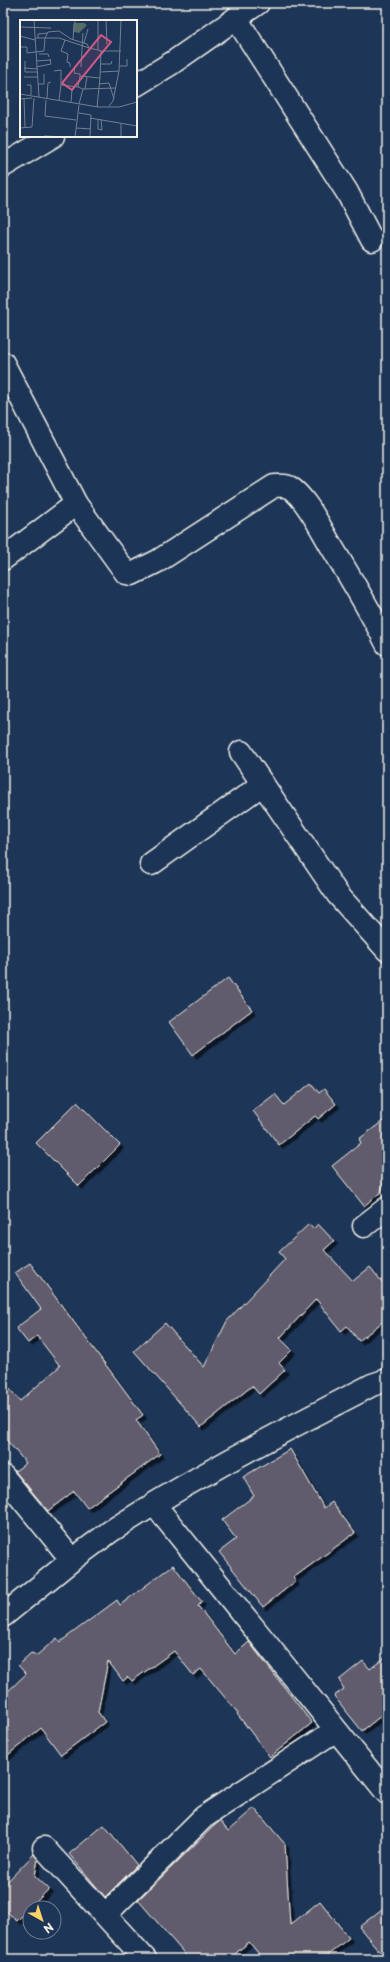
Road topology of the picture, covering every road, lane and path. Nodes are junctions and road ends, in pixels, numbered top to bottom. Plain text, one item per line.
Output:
1 (258, 3) edge
2 (236, 18) junction
3 (137, 84) edge
4 (51, 137) edge
5 (3, 166) edge
6 (372, 240) dead end
7 (3, 363) edge
8 (76, 504) junction
9 (3, 559) edge
10 (387, 644) edge
11 (241, 752) dead end
12 (263, 784) junction
13 (150, 864) dead end
14 (387, 950) edge
15 (387, 1208) edge
16 (364, 1226) dead end
17 (387, 1380) edge
18 (3, 1476) edge
19 (154, 1504) junction
20 (72, 1560) junction
21 (3, 1616) edge
22 (336, 1730) junction
23 (387, 1793) edge
24 (44, 1848) dead end
25 (104, 1915) junction
26 (145, 1959) edge

1 - 2 street
2 - 3 street
2 - 6 street
4 - 5 street
7 - 8 street
8 - 9 street
8 - 10 street
11 - 12 street
12 - 13 street
12 - 14 street
15 - 16 street
17 - 19 street
18 - 20 street
19 - 20 street
19 - 22 street
20 - 21 street
22 - 23 street
22 - 25 street
24 - 25 street
25 - 26 street

